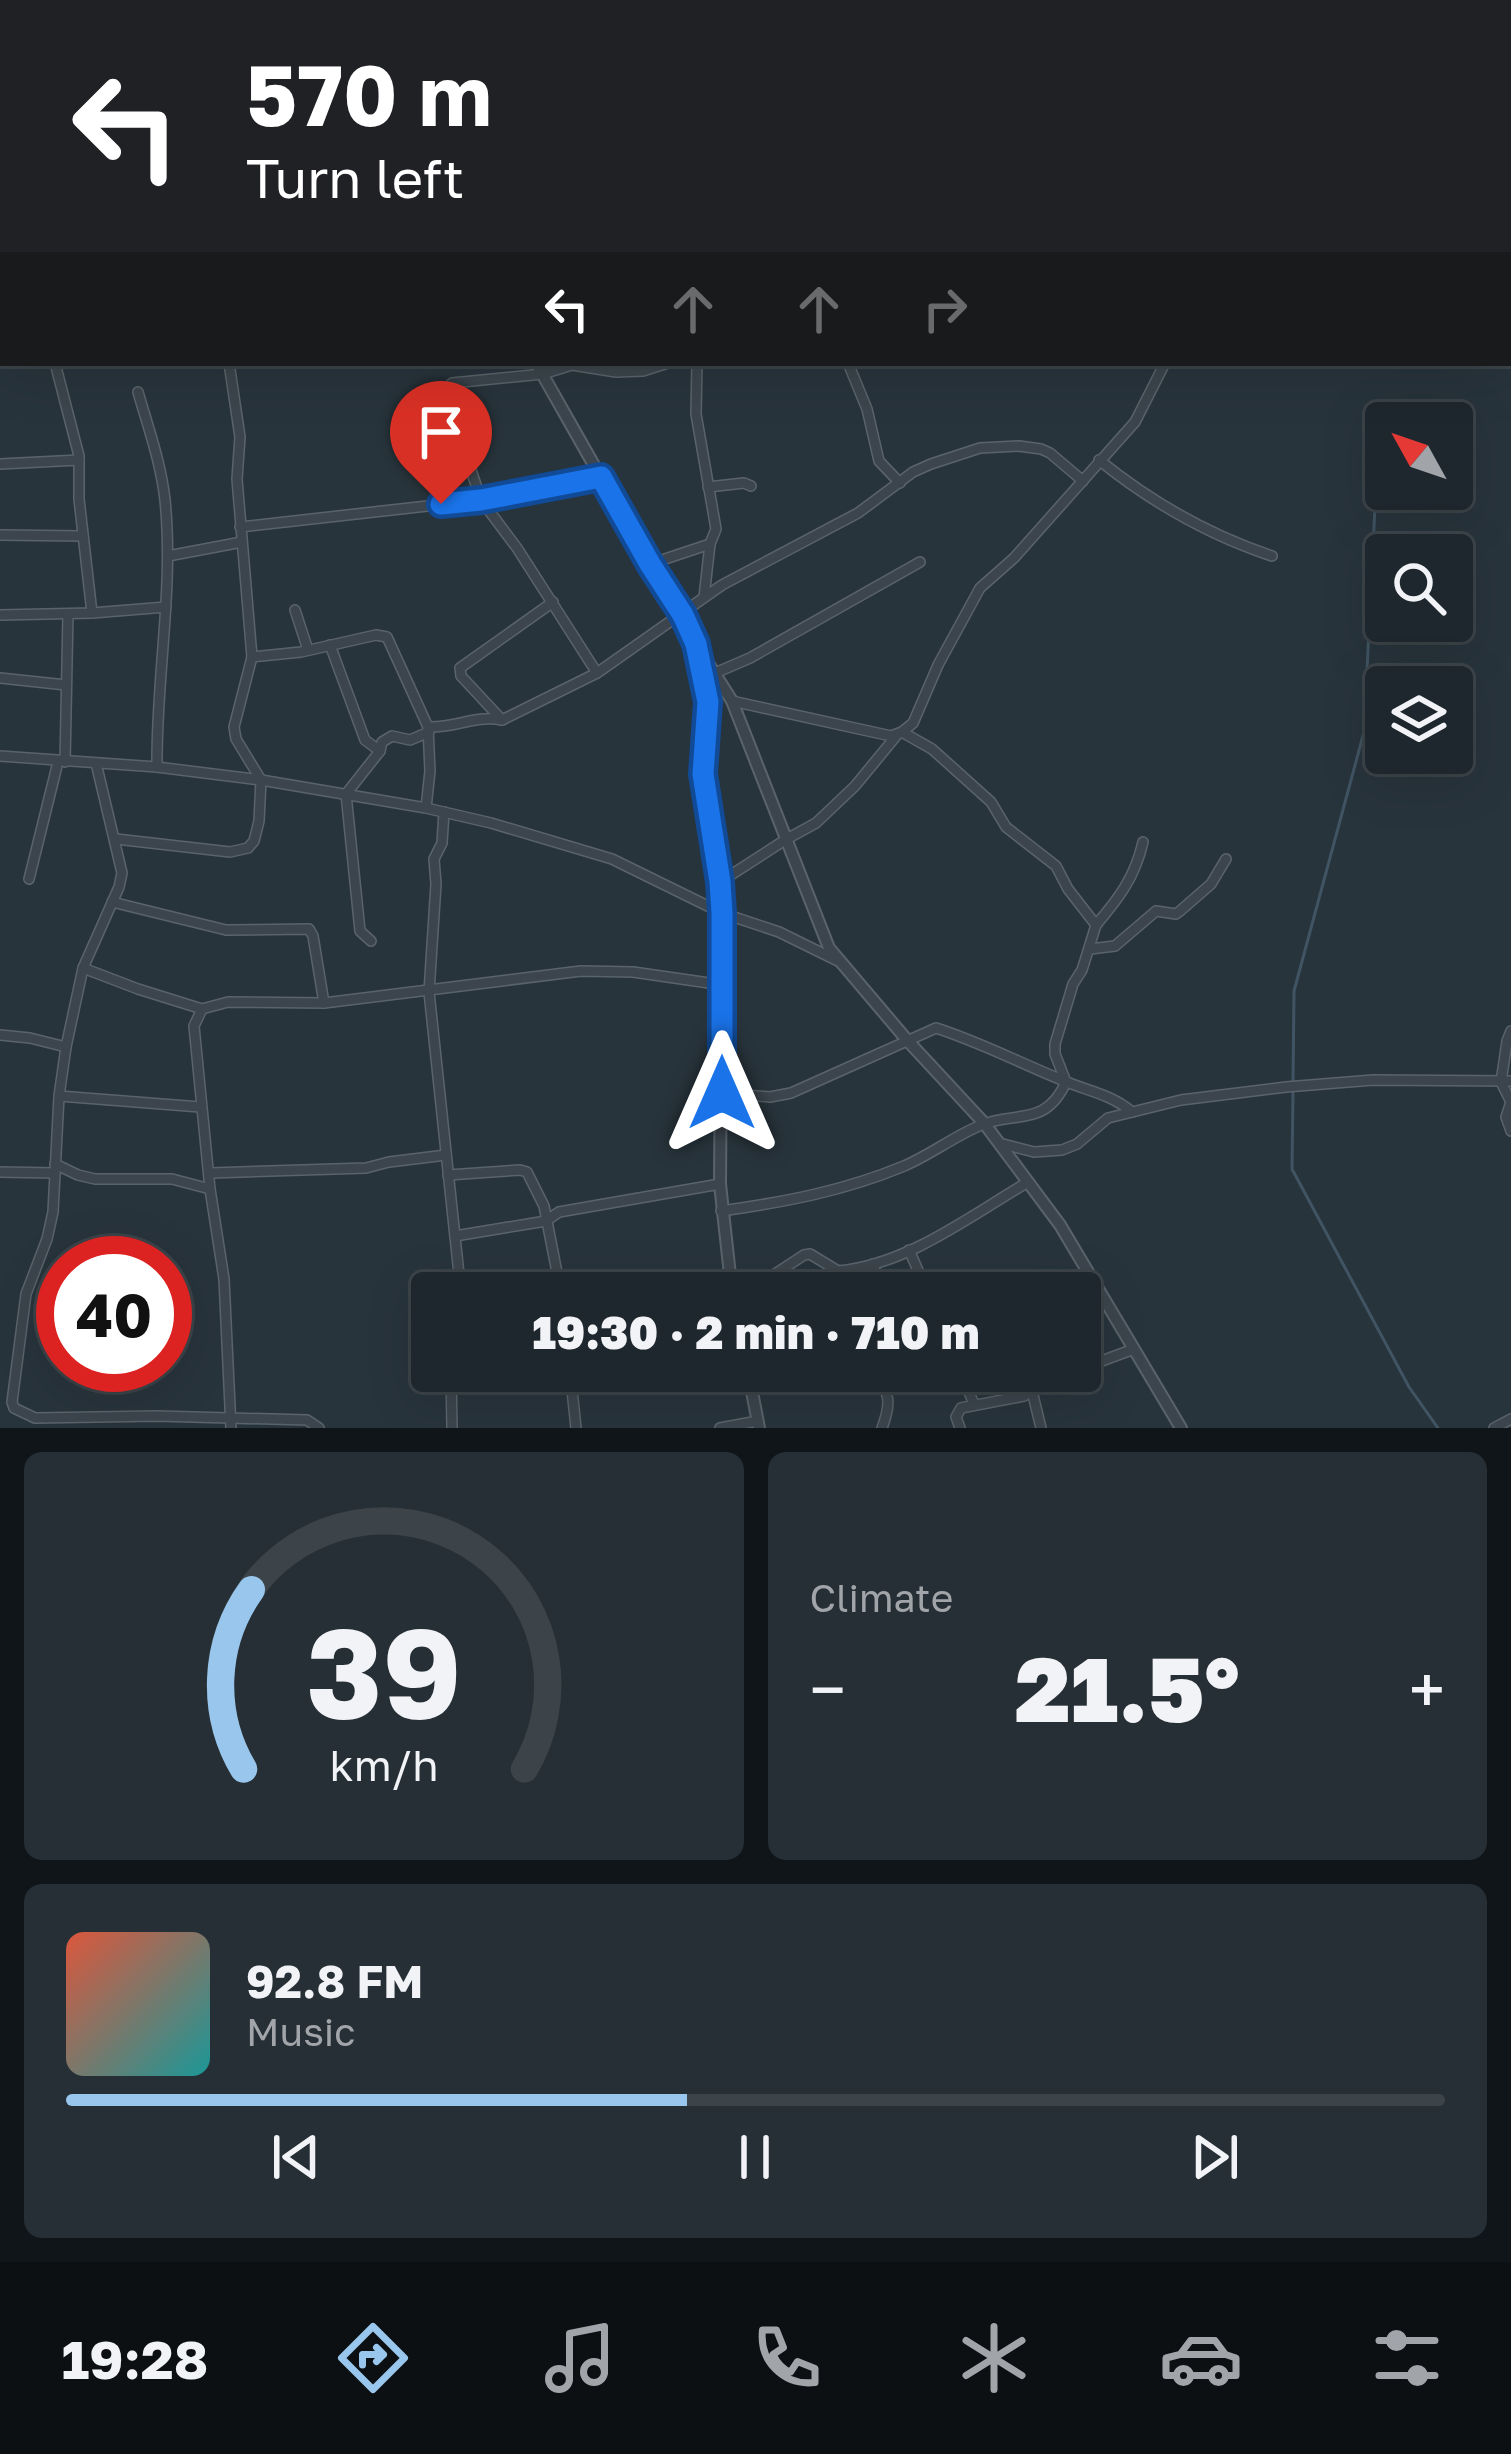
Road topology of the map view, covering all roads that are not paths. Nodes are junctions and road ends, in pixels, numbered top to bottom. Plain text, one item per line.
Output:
1 (56, 366) edge
2 (229, 366) edge
3 (583, 366) edge
4 (657, 366) edge
5 (697, 366) edge
6 (849, 366) edge
7 (1164, 366) edge
8 (539, 368) edge
9 (138, 392) dead end
10 (79, 460) junction
11 (1099, 460) junction
12 (0, 464) edge
13 (601, 477) junction
14 (1083, 482) junction
15 (900, 483) junction
16 (751, 486) dead end
17 (707, 487) junction
18 (481, 500) junction
19 (240, 526) junction
20 (0, 536) edge
21 (83, 536) junction
22 (242, 542) junction
23 (710, 544) junction
24 (168, 556) junction
25 (1272, 556) dead end
26 (920, 562) dead end
27 (650, 564) junction
28 (704, 597) junction
29 (553, 602) junction
30 (166, 607) junction
31 (296, 610) dead end
32 (92, 613) junction
33 (0, 614) edge
34 (683, 615) junction
35 (71, 616) junction
36 (696, 644) junction
37 (330, 645) junction
38 (308, 650) junction
39 (252, 657) junction
40 (597, 673) junction
41 (715, 673) junction
42 (0, 678) edge
43 (66, 685) junction
44 (732, 701) junction
45 (502, 720) junction
46 (428, 730) junction
47 (899, 734) junction
48 (380, 751) junction
49 (0, 756) edge
50 (61, 762) junction
51 (96, 763) junction
52 (157, 767) junction
53 (261, 780) junction
54 (346, 794) junction
55 (426, 808) junction
56 (444, 812) junction
57 (116, 838) junction
58 (785, 840) junction
59 (1143, 842) dead end
60 (1226, 859) dead end
61 (29, 879) dead end
62 (720, 882) junction
63 (112, 902) junction
64 (722, 913) junction
65 (1096, 926) junction
66 (370, 941) dead end
67 (1090, 949) junction
68 (840, 962) junction
69 (83, 968) junction
70 (723, 985) junction
71 (430, 992) junction
72 (324, 1003) junction
73 (202, 1009) junction
74 (1511, 1030) edge
75 (0, 1035) edge
76 (908, 1040) junction
77 (66, 1047) junction
78 (1506, 1081) edge
79 (1066, 1082) junction
80 (722, 1093) junction
81 (58, 1096) junction
82 (200, 1107) junction
83 (1132, 1112) junction
84 (984, 1123) junction
85 (1511, 1131) edge
86 (999, 1143) junction
87 (446, 1155) junction
88 (55, 1169) junction
89 (0, 1172) edge
90 (211, 1173) junction
91 (448, 1175) junction
92 (1028, 1182) junction
93 (720, 1184) junction
94 (210, 1189) junction
95 (722, 1210) junction
96 (546, 1221) junction
97 (455, 1236) junction
98 (909, 1250) junction
99 (873, 1264) junction
100 (459, 1272) edge
101 (557, 1272) edge
102 (729, 1272) edge
103 (778, 1272) edge
104 (875, 1272) edge
105 (919, 1272) edge
106 (1134, 1349) junction
107 (1101, 1361) edge
108 (451, 1392) edge
109 (572, 1392) edge
110 (752, 1392) edge
111 (887, 1392) edge
112 (969, 1392) edge
113 (1030, 1392) edge
114 (1032, 1392) edge
115 (974, 1404) junction
116 (0, 1407) edge
117 (14, 1408) junction
118 (1511, 1419) edge
119 (35, 1423) edge
120 (232, 1423) edge
121 (759, 1425) edge
122 (319, 1428) edge
123 (452, 1428) edge
124 (576, 1428) edge
125 (720, 1428) edge
126 (882, 1428) edge
127 (960, 1428) edge
128 (1041, 1428) edge
129 (1181, 1428) edge
130 (1494, 1428) edge

1 - 10 street
2 - 19 street
3 - 4 street
5 - 17 street
6 - 15 street
7 - 11 street
8 - 13 street
8 - 18 street
9 - 24 street
10 - 12 street
10 - 21 street
11 - 14 street
11 - 25 street
13 - 18 street
13 - 27 street
14 - 15 street
14 - 47 street
15 - 28 street
16 - 17 street
17 - 23 street
18 - 19 street
18 - 29 street
19 - 22 street
20 - 21 street
21 - 32 street
22 - 24 street
22 - 39 street
23 - 27 street
23 - 28 street
24 - 30 street
26 - 41 street
27 - 34 street
28 - 34 street
29 - 40 street
29 - 45 street
30 - 32 street
30 - 52 street
31 - 38 street
32 - 35 street
33 - 35 street
34 - 36 street
34 - 40 street
35 - 43 street
36 - 41 street
36 - 62 street
37 - 38 street
37 - 46 street
37 - 48 street
38 - 39 street
39 - 53 street
40 - 45 street
41 - 44 street
42 - 43 street
43 - 50 street
44 - 47 street
44 - 58 street
45 - 46 street
46 - 48 street
46 - 55 street
47 - 58 street
47 - 65 street
48 - 54 street
49 - 50 street
50 - 51 street
50 - 61 street
51 - 52 street
51 - 57 street
52 - 53 street
53 - 54 street
53 - 57 street
54 - 55 street
54 - 66 street
55 - 56 street
56 - 64 street
56 - 71 street
57 - 63 street
58 - 62 street
58 - 68 street
59 - 65 street
60 - 67 street
62 - 64 street
63 - 69 street
63 - 72 street
64 - 68 street
64 - 70 street
65 - 67 street
67 - 79 street
68 - 76 street
69 - 73 street
69 - 77 street
70 - 71 street
70 - 80 street
71 - 72 street
71 - 87 street
72 - 73 street
73 - 82 street
74 - 78 street
75 - 77 street
76 - 79 street
76 - 80 street
76 - 84 street
77 - 81 street
78 - 83 street
78 - 85 street
79 - 83 street
79 - 84 street
80 - 93 street
81 - 82 street
81 - 88 street
82 - 90 street
83 - 86 street
84 - 86 street
84 - 95 street
86 - 92 street
87 - 90 street
87 - 91 street
88 - 89 street
88 - 94 street
88 - 117 street
90 - 94 street
91 - 96 street
91 - 97 street
92 - 98 street
92 - 106 street
93 - 95 street
93 - 96 street
94 - 120 street
95 - 102 street
96 - 97 street
96 - 101 street
97 - 100 street
98 - 99 street
98 - 105 street
99 - 103 street
99 - 104 street
106 - 107 street
106 - 129 street
108 - 123 street
109 - 124 street
110 - 121 street
111 - 126 street
112 - 115 street
113 - 115 street
114 - 128 street
115 - 127 street
116 - 117 street
117 - 119 street
118 - 130 street
119 - 120 street
120 - 122 street
121 - 125 street

